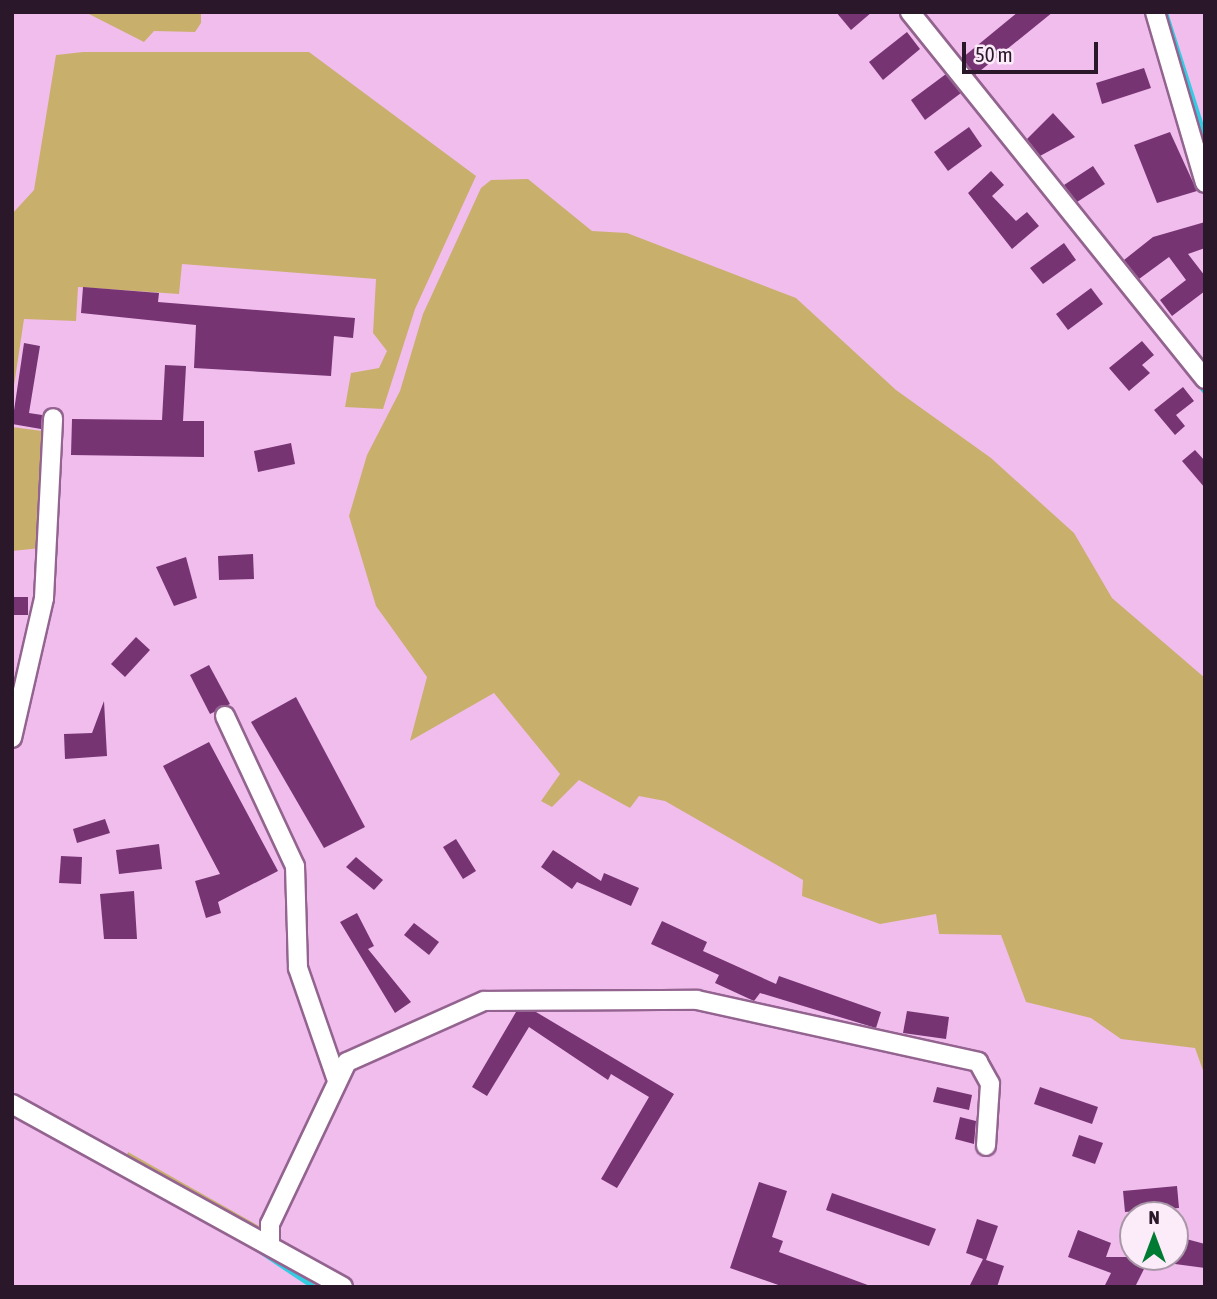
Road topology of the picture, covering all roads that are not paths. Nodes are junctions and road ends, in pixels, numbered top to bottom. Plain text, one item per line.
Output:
1 (910, 12) edge
2 (1155, 12) edge
3 (1205, 183) edge
4 (1205, 379) edge
5 (53, 418) dead end
6 (226, 716) dead end
7 (12, 738) edge
8 (336, 1078) junction
9 (12, 1104) edge
10 (986, 1146) dead end
11 (270, 1246) junction
12 (343, 1287) edge

1 - 4 street
2 - 3 street
5 - 7 street
6 - 8 street
8 - 10 street
8 - 11 street
9 - 11 street
11 - 12 street

